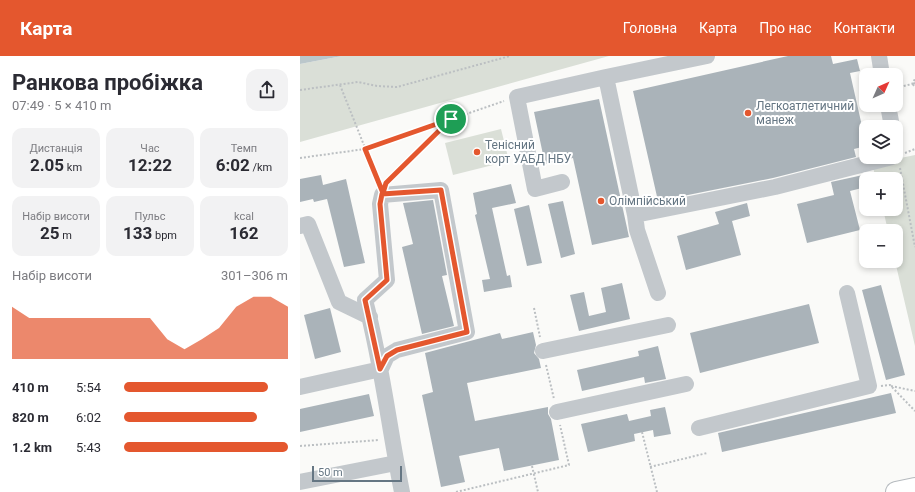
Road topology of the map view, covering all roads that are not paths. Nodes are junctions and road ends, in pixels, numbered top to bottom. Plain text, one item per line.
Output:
1 (706, 56) edge
2 (878, 56) edge
3 (881, 68) edge
4 (606, 77) junction
5 (859, 164) edge
6 (562, 182) dead end
7 (635, 215) junction
8 (300, 226) edge
9 (658, 293) dead end
10 (847, 294) dead end
11 (370, 317) junction
12 (668, 325) dead end
13 (543, 351) dead end
14 (380, 369) junction
15 (686, 384) dead end
16 (300, 387) edge
17 (557, 412) dead end
18 (699, 428) dead end
19 (396, 463) junction
20 (300, 482) edge
21 (915, 488) edge
22 (402, 492) edge
23 (896, 492) edge

1 - 4 street
2 - 3 street
4 - 6 street
4 - 7 street
5 - 7 street
7 - 9 street
8 - 11 street
10 - 18 street
11 - 14 street
11 - 14 street
12 - 13 street
14 - 16 street
14 - 19 street
15 - 17 street
19 - 20 street
19 - 22 street
21 - 23 main road

